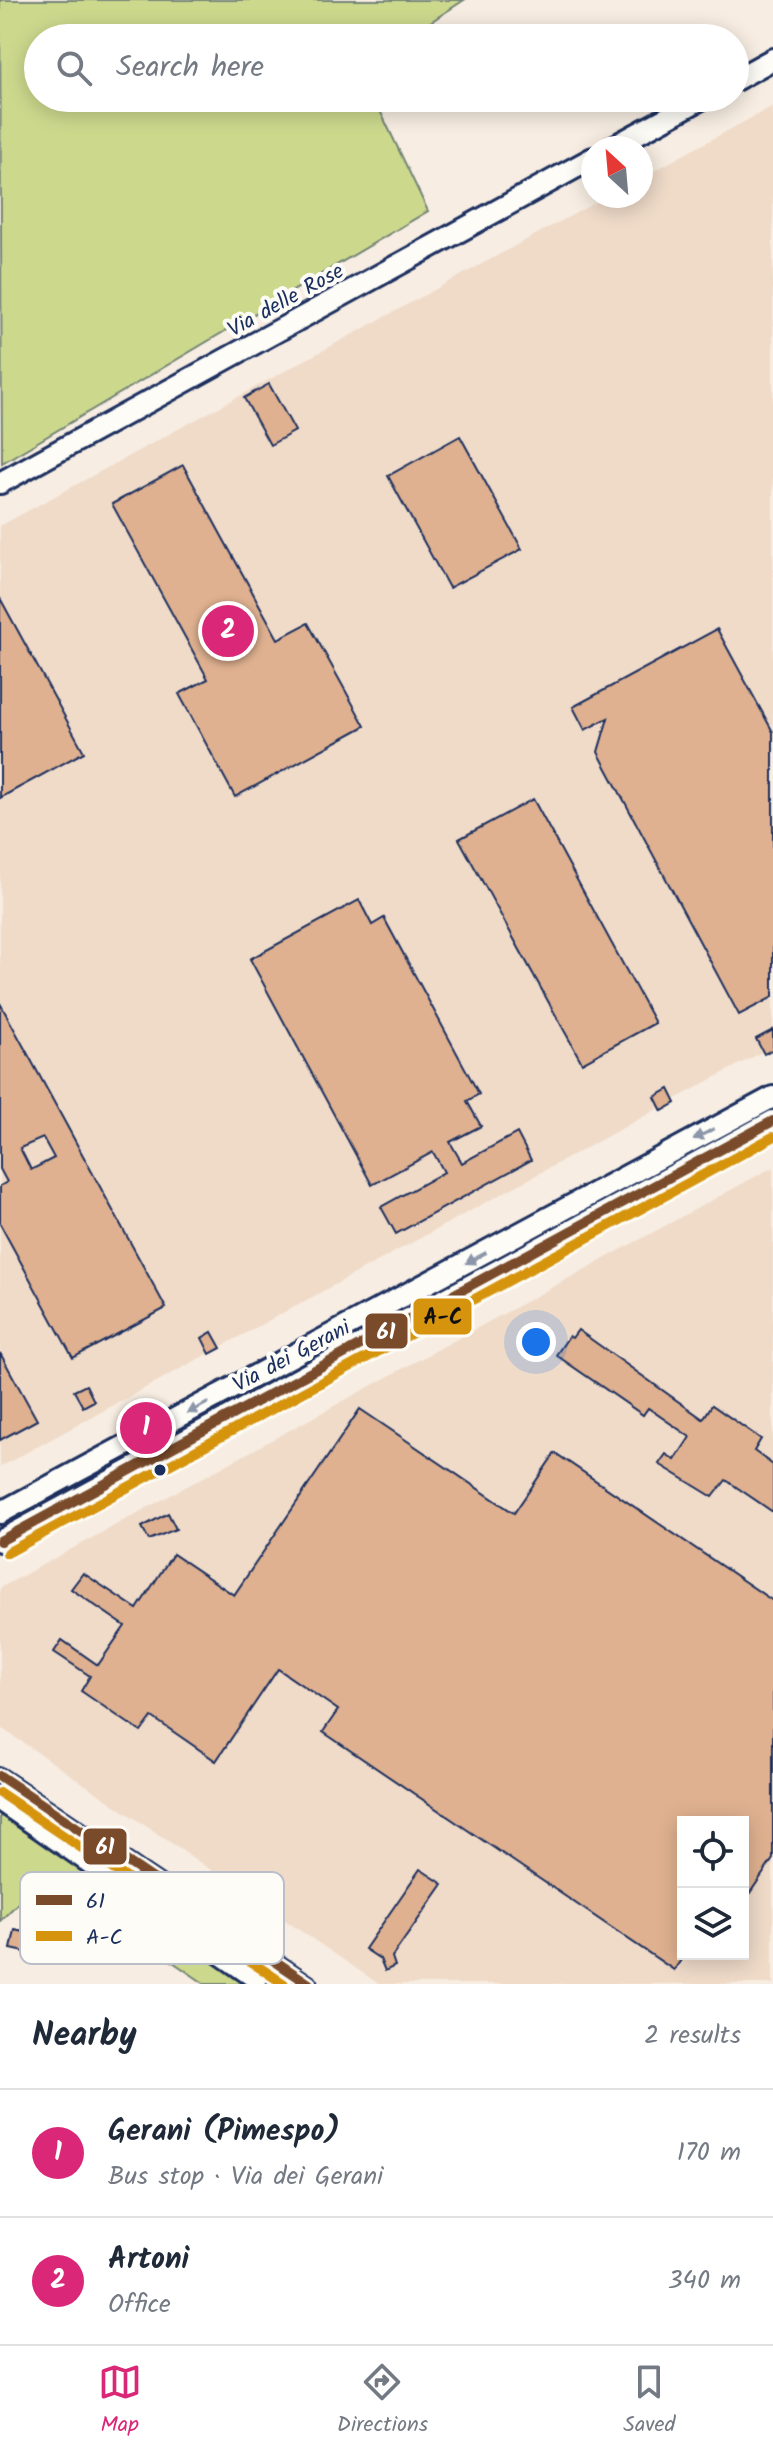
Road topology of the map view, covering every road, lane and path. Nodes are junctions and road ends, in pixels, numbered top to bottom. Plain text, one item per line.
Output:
1 (773, 59) edge
2 (749, 72) edge
3 (677, 112) edge
4 (633, 136) edge
5 (581, 165) edge
6 (0, 483) edge
7 (773, 1097) edge
8 (773, 1121) edge
9 (0, 1513) edge
10 (0, 1541) edge
11 (0, 1776) edge
12 (0, 1804) edge
13 (98, 1872) edge
14 (143, 1872) edge
15 (230, 1964) edge
16 (279, 1964) edge
17 (259, 1984) edge
18 (309, 1984) edge

1 - 2 street
3 - 4 street
5 - 6 street, Via delle Rose
7 -> 9 street, Via dei Gerani
8 - 10 street, Via dei Gerani
11 - 14 street
12 - 13 street
15 - 17 street
16 - 18 street

